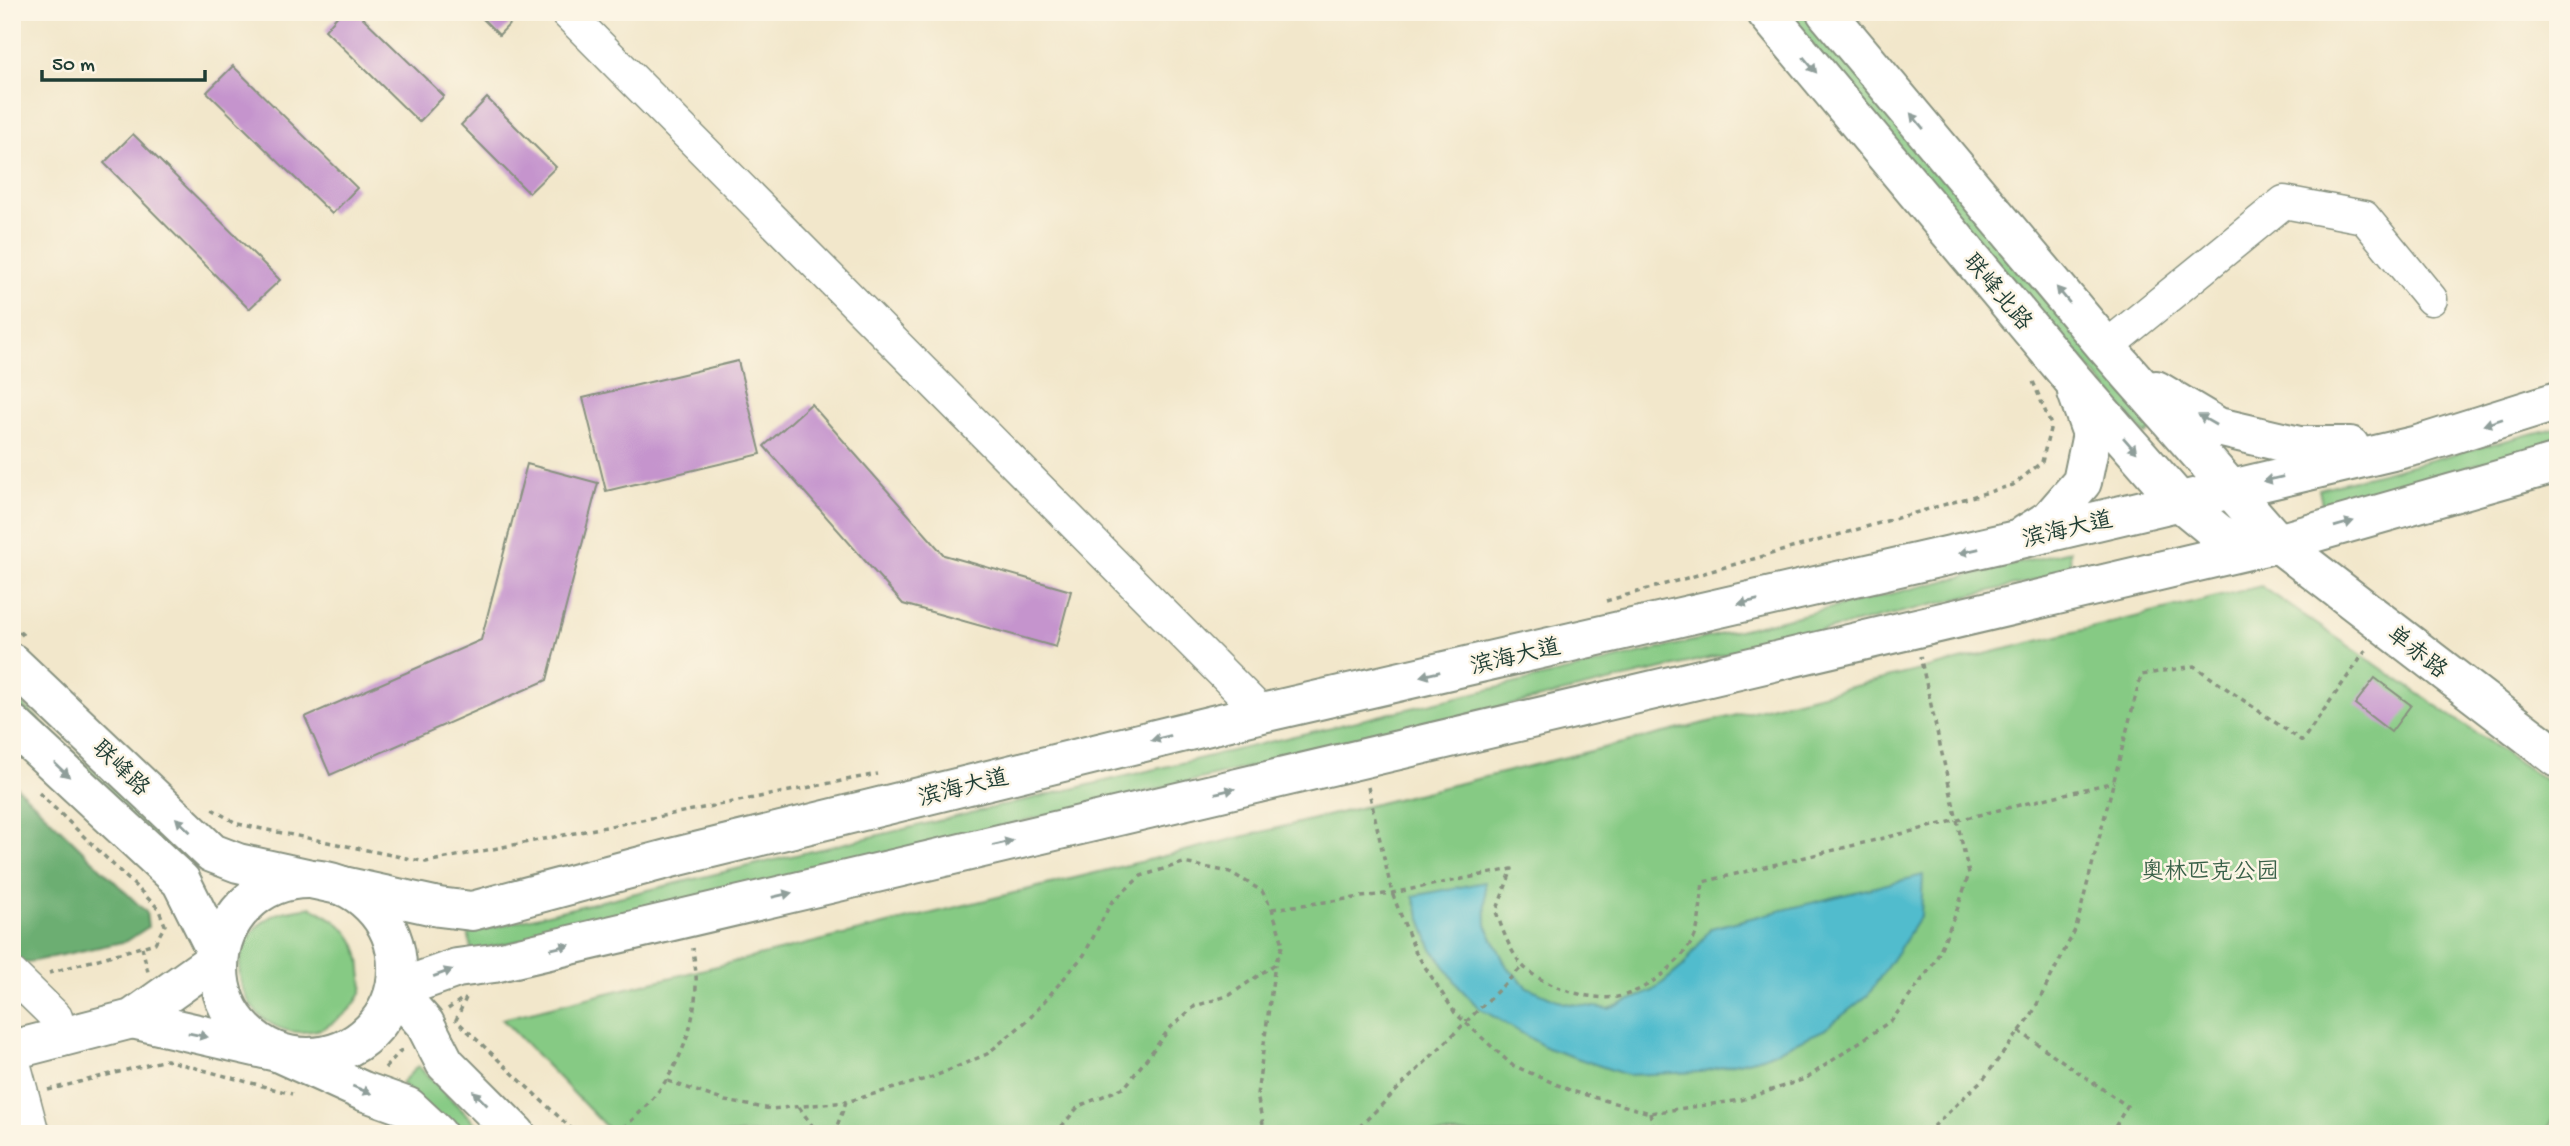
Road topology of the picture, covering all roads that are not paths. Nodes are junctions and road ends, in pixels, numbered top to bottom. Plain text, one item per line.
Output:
1 (566, 12) edge
2 (1766, 12) edge
3 (1826, 12) edge
4 (2431, 299) dead end
5 (2106, 347) junction
6 (2073, 380) junction
7 (2558, 401) edge
8 (2418, 445) junction
9 (2558, 463) edge
10 (2229, 489) junction
11 (2179, 501) junction
12 (2015, 540) junction
13 (2264, 546) junction
14 (22, 653) edge
15 (1262, 713) junction
16 (12, 724) edge
17 (2558, 758) edge
18 (322, 880) junction
19 (219, 957) junction
20 (16, 977) edge
21 (395, 990) junction
22 (132, 1019) junction
23 (62, 1037) junction
24 (12, 1050) edge
25 (277, 1052) junction
26 (12, 1055) edge
27 (33, 1134) edge
28 (437, 1134) edge
29 (516, 1134) edge

1 - 15 street
2 -> 6 main road, 联峰北路
5 -> 3 main road, 联峰北路
4 - 5 street
8 -> 5 main road
5 - 10 main road, 联峰北路
6 -> 11 main road, 联峰北路
6 - 12 main road
7 -> 8 main road, 滨海大道
8 -> 10 main road, 滨海大道
13 -> 9 main road
10 - 11 main road, 滨海大道
10 - 13 main road, 联峰北路
11 - 12 main road, 滨海大道
11 - 13 main road, 联峰北路
12 -> 15 main road, 滨海大道
13 - 17 main road, 单赤路
21 -> 13 main road
18 -> 14 main road, 联峰路
15 -> 18 main road, 滨海大道
16 -> 19 main road, 联峰路
18 - 19 main road
18 - 21 main road
19 - 22 main road
19 - 25 main road
20 - 23 street
21 - 25 main road
29 -> 21 main road
22 - 23 main road
22 -> 25 main road
23 - 24 main road
25 -> 28 main road
26 - 27 street

